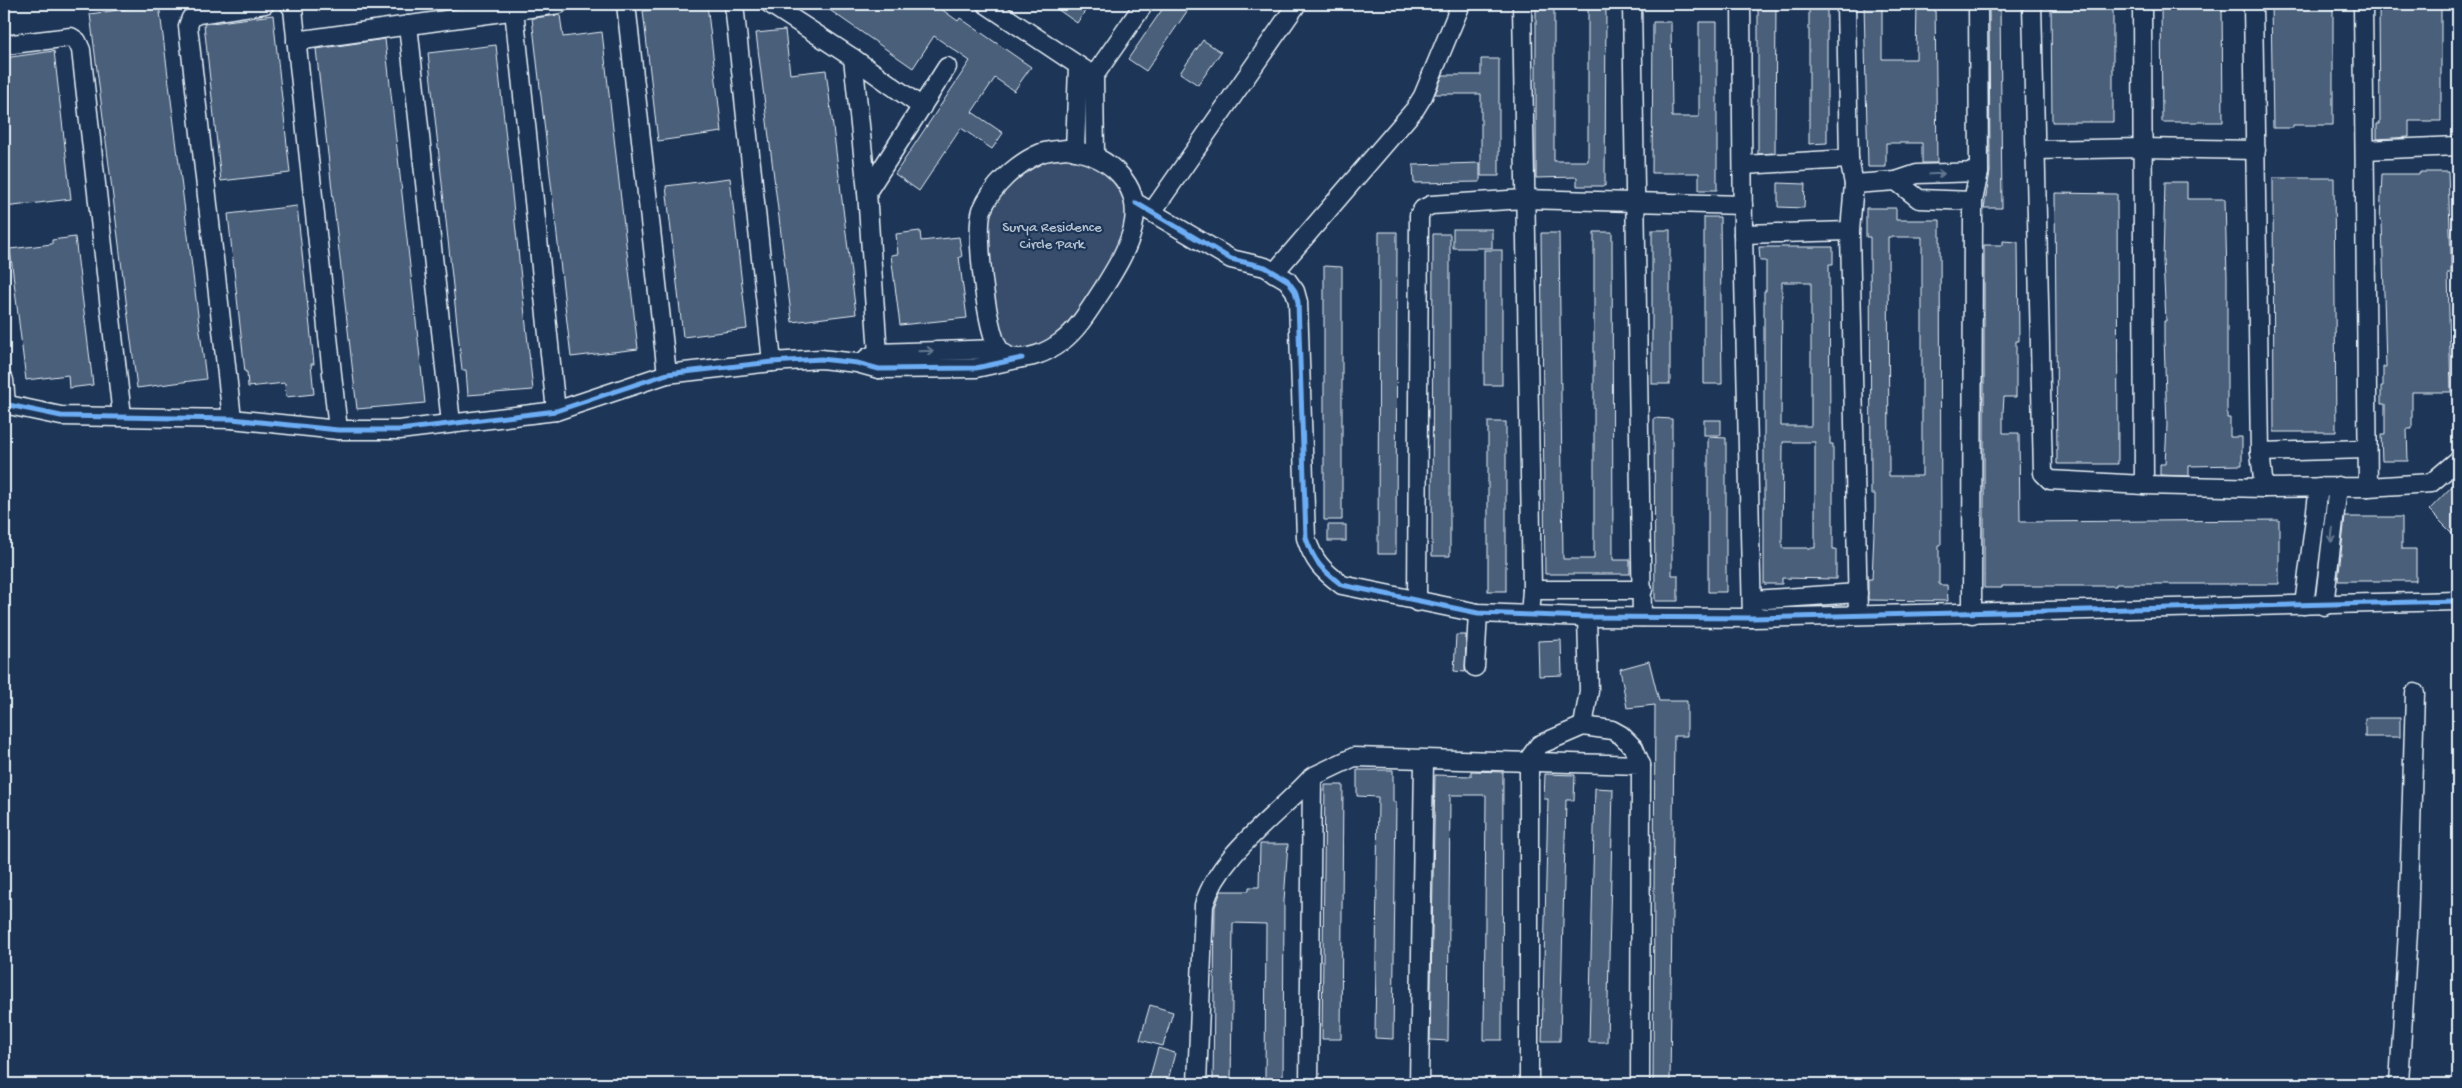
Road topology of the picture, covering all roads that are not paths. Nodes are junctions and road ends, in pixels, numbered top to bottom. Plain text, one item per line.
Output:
1 (265, 4) edge
2 (289, 4) edge
3 (559, 4) edge
4 (626, 4) edge
5 (734, 4) edge
6 (770, 4) edge
7 (1144, 4) edge
8 (1297, 4) edge
9 (1462, 4) edge
10 (1522, 4) edge
11 (1632, 4) edge
12 (1741, 4) edge
13 (1846, 4) edge
14 (1978, 4) edge
15 (2032, 4) edge
16 (2142, 4) edge
17 (2253, 4) edge
18 (2363, 4) edge
19 (994, 6) edge
20 (514, 10) junction
21 (408, 25) junction
22 (296, 41) junction
23 (4, 45) edge
24 (854, 58) junction
25 (1078, 66) junction
26 (947, 67) dead end
27 (1094, 76) junction
28 (922, 107) junction
29 (2458, 146) edge
30 (2143, 148) junction
31 (2035, 150) junction
32 (2256, 150) junction
33 (2365, 150) junction
34 (1075, 151) junction
35 (1094, 156) junction
36 (1849, 158) junction
37 (1744, 165) junction
38 (1979, 172) junction
39 (1896, 181) junction
40 (1854, 184) junction
41 (867, 192) junction
42 (1524, 199) junction
43 (1973, 201) junction
44 (1136, 203) junction
45 (1636, 204) junction
46 (1743, 206) junction
47 (1152, 212) junction
48 (1850, 231) junction
49 (1743, 234) junction
50 (1269, 270) junction
51 (980, 349) junction
52 (999, 349) junction
53 (1022, 358) junction
54 (878, 361) junction
55 (772, 362) junction
56 (982, 367) junction
57 (668, 374) junction
58 (4, 380) edge
59 (5, 404) edge
60 (556, 411) junction
61 (122, 416) junction
62 (232, 419) junction
63 (451, 423) junction
64 (338, 430) junction
65 (2366, 449) junction
66 (2260, 452) junction
67 (2458, 460) edge
68 (2144, 485) junction
69 (2338, 486) junction
70 (2319, 487) junction
71 (2368, 487) junction
72 (2264, 488) junction
73 (1532, 590) junction
74 (1643, 590) junction
75 (1858, 593) junction
76 (1753, 600) junction
77 (2458, 601) edge
78 (1417, 602) junction
79 (2304, 606) junction
80 (2324, 606) junction
81 (1478, 613) junction
82 (1972, 614) junction
83 (1530, 615) junction
84 (1858, 615) junction
85 (1587, 617) junction
86 (1642, 617) junction
87 (1752, 618) junction
88 (1475, 667) dead end
89 (2415, 692) dead end
90 (1583, 726) junction
91 (1424, 761) junction
92 (1529, 763) junction
93 (1641, 765) junction
94 (1312, 777) junction
95 (1197, 1084) edge
96 (1309, 1084) edge
97 (1419, 1084) edge
98 (1528, 1084) edge
99 (1640, 1084) edge
100 (2399, 1084) edge

1 - 62 street
2 - 22 street
3 - 20 street
4 - 57 street
5 - 55 street
6 - 24 street
7 - 27 street
8 - 47 street
9 - 50 street
10 - 42 street
11 - 45 street
12 - 37 street
13 - 36 street
14 - 38 street
15 - 31 street
16 - 30 street
17 - 32 street
18 - 33 street
19 - 25 street
20 - 21 street
20 - 60 street
21 - 22 street
21 - 63 street
22 - 64 street
23 - 61 street
24 - 28 street
24 - 41 street
25 - 27 street
25 - 34 street
26 - 28 street
27 - 35 street
28 - 41 street
29 - 33 street
30 - 31 street
30 - 32 street
30 - 68 street
31 - 68 street
32 - 66 street
33 - 65 street
34 - 35 street
34 - 52 street
35 - 44 street
36 - 37 street
36 - 40 street
37 - 46 street
39 -> 38 street
38 - 43 street
39 - 40 street
39 - 43 street
40 - 48 street
41 - 54 street
42 - 45 street
42 - 73 street
42 - 78 street
43 - 82 street
44 - 47 street
44 - 53 street
45 - 46 street
45 - 74 street
46 - 49 street
47 - 50 street
48 - 49 street
48 - 75 street
49 - 76 street
50 - 78 street
51 - 52 street
54 -> 51 street
51 - 56 street
52 - 53 street
53 - 56 street
54 - 55 street
54 - 56 street
55 - 57 street
57 - 60 street
58 - 59 street
59 - 61 street
60 - 63 street
61 - 62 street
62 - 64 street
63 - 64 street
65 - 66 street
65 - 71 street
66 - 72 street
67 - 71 street
68 - 72 street
69 - 70 street
69 - 71 street
69 -> 80 street
70 - 72 street
70 - 79 street
73 - 74 street
73 - 83 street
74 - 86 street
75 - 76 street
75 - 84 street
76 - 87 street
77 - 80 street
78 - 81 street
79 - 80 street
79 - 82 street
81 - 83 street
81 - 88 street
82 - 84 street
83 - 85 street
84 - 87 street
85 - 86 street
85 - 90 street
86 - 87 street
89 - 100 street
90 - 92 street
90 - 93 street
91 - 92 street
91 - 94 street
91 - 97 street
92 - 93 street
92 - 98 street
93 - 99 street
94 - 95 street
94 - 96 street

